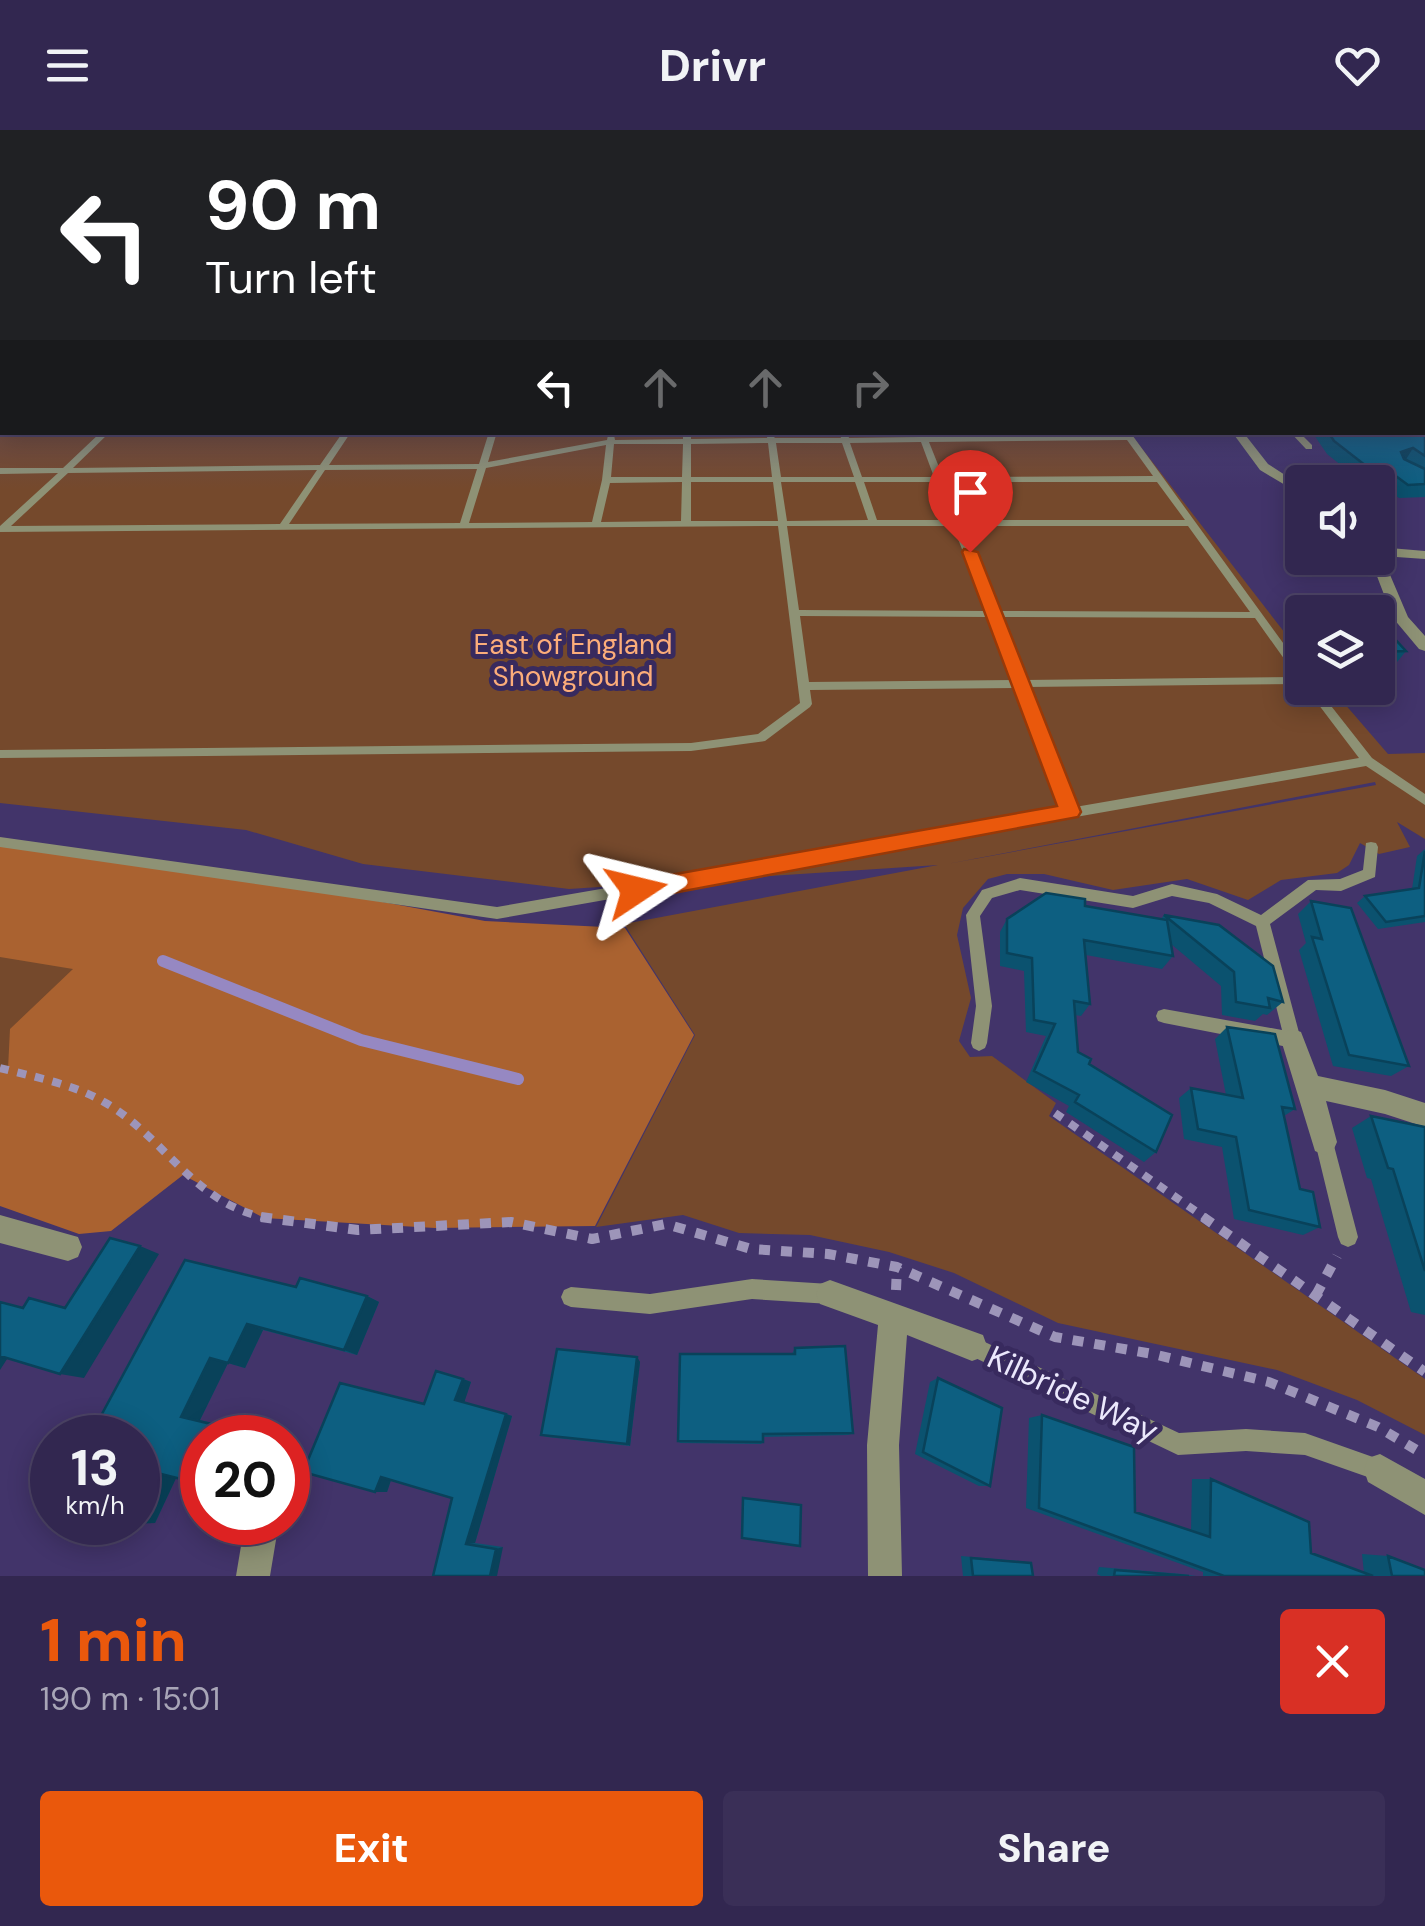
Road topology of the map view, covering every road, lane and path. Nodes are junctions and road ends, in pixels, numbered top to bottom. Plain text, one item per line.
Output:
1 (103, 435) edge
2 (345, 435) edge
3 (492, 435) edge
4 (1128, 435) edge
5 (1240, 435) edge
6 (1297, 435) edge
7 (922, 436) edge
8 (611, 437) edge
9 (687, 437) edge
10 (772, 437) edge
11 (845, 437) edge
12 (1309, 447) dead end
13 (482, 466) junction
14 (326, 467) junction
15 (63, 470) junction
16 (0, 471) edge
17 (1161, 479) junction
18 (606, 480) junction
19 (856, 480) junction
20 (940, 480) junction
21 (1285, 480) edge
22 (687, 481) junction
23 (777, 481) junction
24 (958, 522) junction
25 (873, 523) junction
26 (1193, 523) junction
27 (596, 524) junction
28 (686, 524) junction
29 (783, 524) junction
30 (464, 525) junction
31 (283, 526) junction
32 (1, 528) edge
33 (1395, 554) edge
34 (1425, 555) edge
35 (1385, 575) edge
36 (794, 613) junction
37 (994, 614) junction
38 (1259, 616) junction
39 (1425, 646) edge
40 (1285, 653) edge
41 (1285, 678) edge
42 (1020, 684) junction
43 (804, 686) junction
44 (1324, 705) edge
45 (0, 754) edge
46 (1368, 762) junction
47 (1425, 800) edge
48 (1070, 812) junction
49 (0, 842) edge
50 (1370, 847) dead end
51 (1262, 922) junction
52 (1164, 1016) dead end
53 (1294, 1040) junction
54 (978, 1044) dead end
55 (0, 1068) edge
56 (1310, 1086) junction
57 (1055, 1113) dead end
58 (1425, 1116) edge
59 (1324, 1142) joint
60 (0, 1229) edge
61 (1348, 1237) joint
62 (68, 1247) dead end
63 (830, 1294) joint
64 (1316, 1295) junction
65 (571, 1297) dead end
66 (894, 1315) junction
67 (972, 1346) joint
68 (1425, 1372) edge
69 (1425, 1454) edge
70 (1380, 1470) joint
71 (1425, 1498) edge
72 (258, 1545) edge
73 (253, 1576) edge
74 (885, 1576) edge

1 - 15 lane
2 - 14 lane
3 - 13 lane
4 - 7 lane
4 - 17 lane
5 - 21 street
6 - 12 lane
7 - 11 lane
7 - 20 lane
8 - 9 lane
8 - 13 lane
8 - 18 lane
9 - 10 lane
9 - 22 lane
10 - 11 lane
10 - 23 lane
11 - 19 lane
13 - 14 lane
13 - 30 lane
14 - 15 lane
14 - 31 lane
15 - 16 lane
15 - 32 lane
17 - 20 lane
17 - 26 lane
18 - 22 lane
18 - 27 lane
19 - 20 lane
19 - 23 lane
19 - 25 lane
20 - 24 lane
22 - 23 lane
22 - 28 lane
23 - 29 lane
24 - 25 lane
24 - 26 lane
24 - 37 lane
25 - 29 lane
26 - 38 lane
27 - 28 lane
27 - 30 lane
28 - 29 lane
29 - 36 lane
30 - 31 lane
31 - 32 lane
33 - 34 street
35 - 39 street
36 - 37 lane
36 - 43 lane
37 - 38 lane
37 - 42 lane
38 - 40 lane
41 - 42 lane
42 - 43 lane
42 - 48 lane
43 - 45 lane
44 - 46 lane
46 - 47 lane
46 - 48 lane
48 - 49 lane
50 - 51 lane
51 - 53 lane
51 - 54 lane
52 - 53 lane
53 - 56 street
55 - 69 path
56 - 58 street
56 - 59 street
57 - 64 path
59 - 61 lane
60 - 62 street
61 - 64 path
63 - 65 lane, Kilbride Way
63 - 66 street, Kilbride Way
64 - 68 path
66 - 67 street, Kilbride Way
66 - 74 street
67 - 70 lane, Kilbride Way
70 - 71 street, Kilbride Way
72 - 73 street

